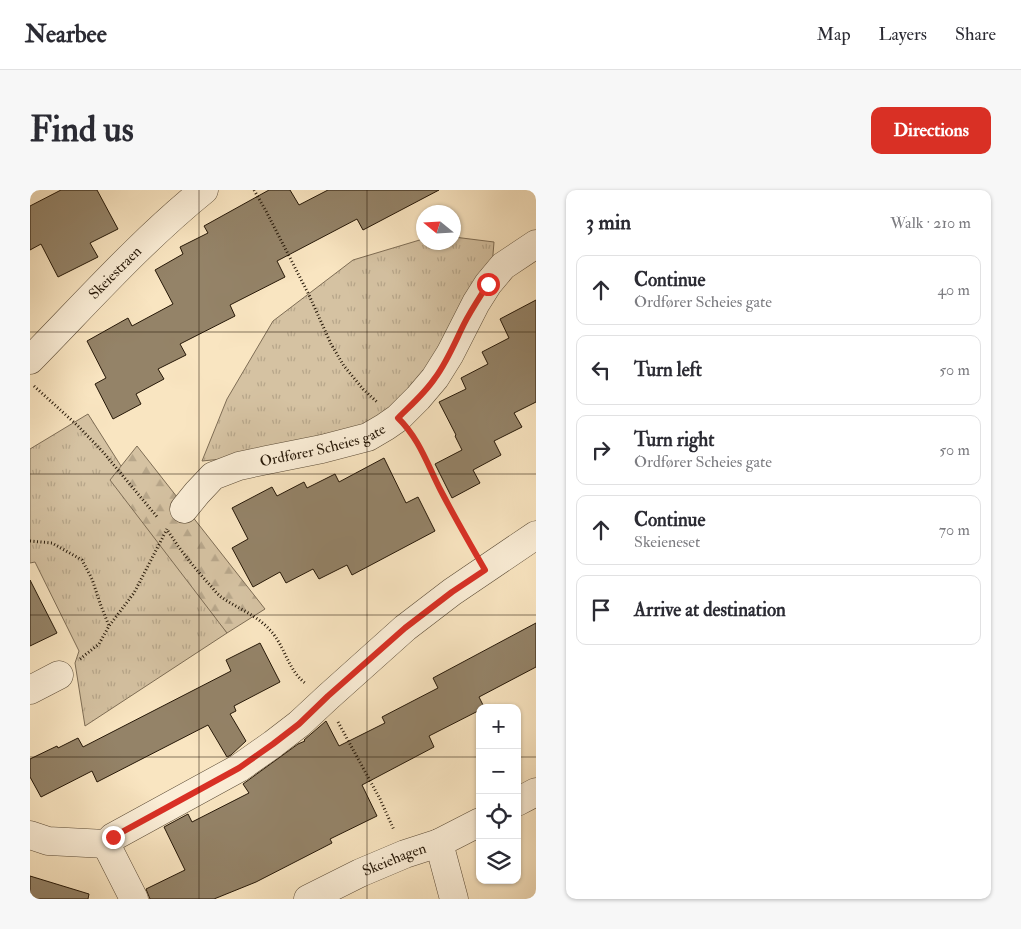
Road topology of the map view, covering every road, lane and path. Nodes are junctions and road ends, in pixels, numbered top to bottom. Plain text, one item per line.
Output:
1 (204, 190) edge
2 (254, 190) edge
3 (536, 244) edge
4 (30, 360) edge
5 (30, 382) edge
6 (398, 418) junction
7 (184, 510) joint
8 (166, 529) junction
9 (536, 535) edge
10 (30, 542) edge
11 (485, 570) junction
12 (109, 626) junction
13 (99, 644) dead end
14 (59, 675) dead end
15 (30, 690) edge
16 (325, 699) junction
17 (536, 792) edge
18 (521, 800) edge
19 (476, 824) edge
20 (30, 836) edge
21 (438, 843) junction
22 (106, 844) junction
23 (405, 854) junction
24 (134, 899) edge
25 (308, 899) edge
26 (454, 899) edge

1 - 4 street, Skeiestraen
2 - 6 path
3 - 6 street, Ordfører Scheies gate
5 - 8 path
6 - 7 street, Ordfører Scheies gate
6 - 11 path
7 - 8 path
8 - 12 path
8 - 16 path
9 - 11 street
10 - 12 path
11 - 16 street
12 - 13 path
14 - 15 street
16 - 22 street
16 - 23 path
17 - 18 street
19 - 21 street, Skeiehagen
20 - 22 street
21 - 23 street, Skeiehagen
21 - 26 street
22 - 24 street
23 - 25 street, Skeiehagen

